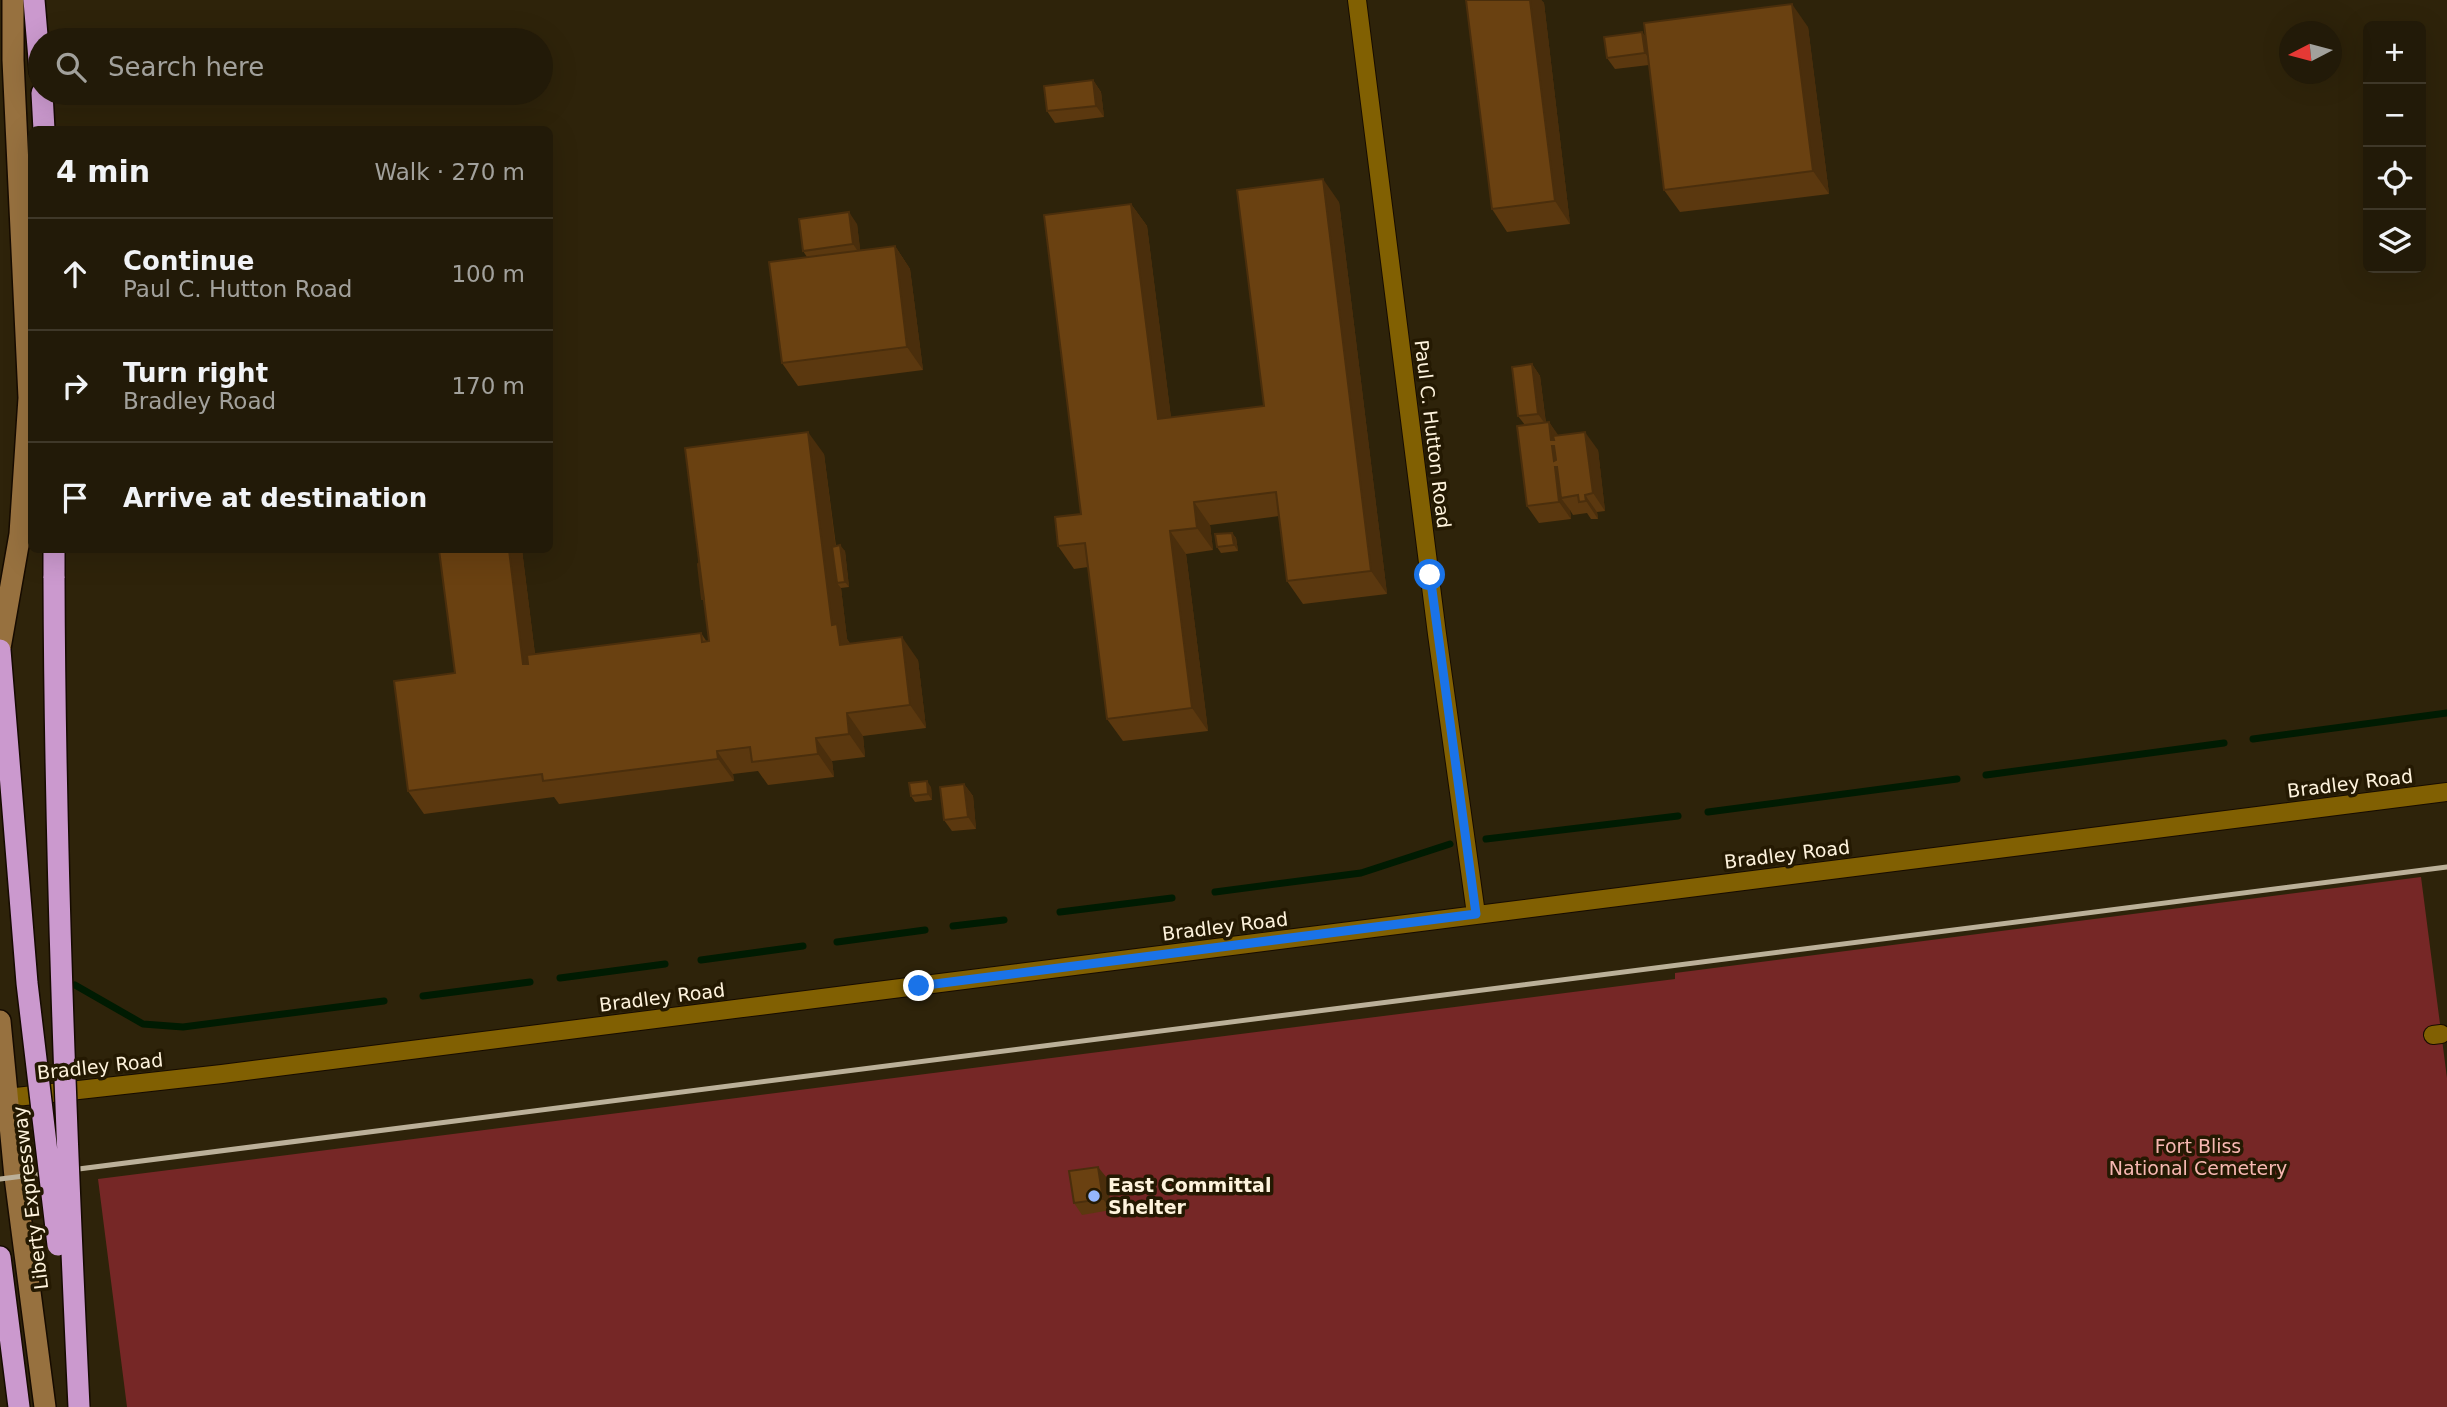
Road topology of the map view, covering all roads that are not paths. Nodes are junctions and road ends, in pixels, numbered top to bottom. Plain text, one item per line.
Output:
1 (13, 0) edge
2 (34, 0) edge
3 (1357, 0) edge
4 (36, 28) edge
5 (42, 105) edge
6 (44, 126) edge
7 (28, 377) edge
8 (28, 413) edge
9 (54, 553) edge
10 (0, 649) edge
11 (2447, 792) edge
12 (1476, 914) junction
13 (0, 1021) edge
14 (7, 1098) junction
15 (0, 1257) edge
16 (19, 1407) edge
17 (45, 1407) edge
18 (78, 1407) edge

1 - 7 main road
2 - 4 highway
3 - 12 street, Paul C. Hutton Road
5 - 6 highway
8 - 10 main road
9 - 18 highway, bridge
10 - 18 highway, Liberty Expressway, bridge
11 - 12 street, Bradley Road
12 - 14 street, Bradley Road
13 - 14 main road
14 - 17 main road
15 - 16 highway, Liberty Expressway

